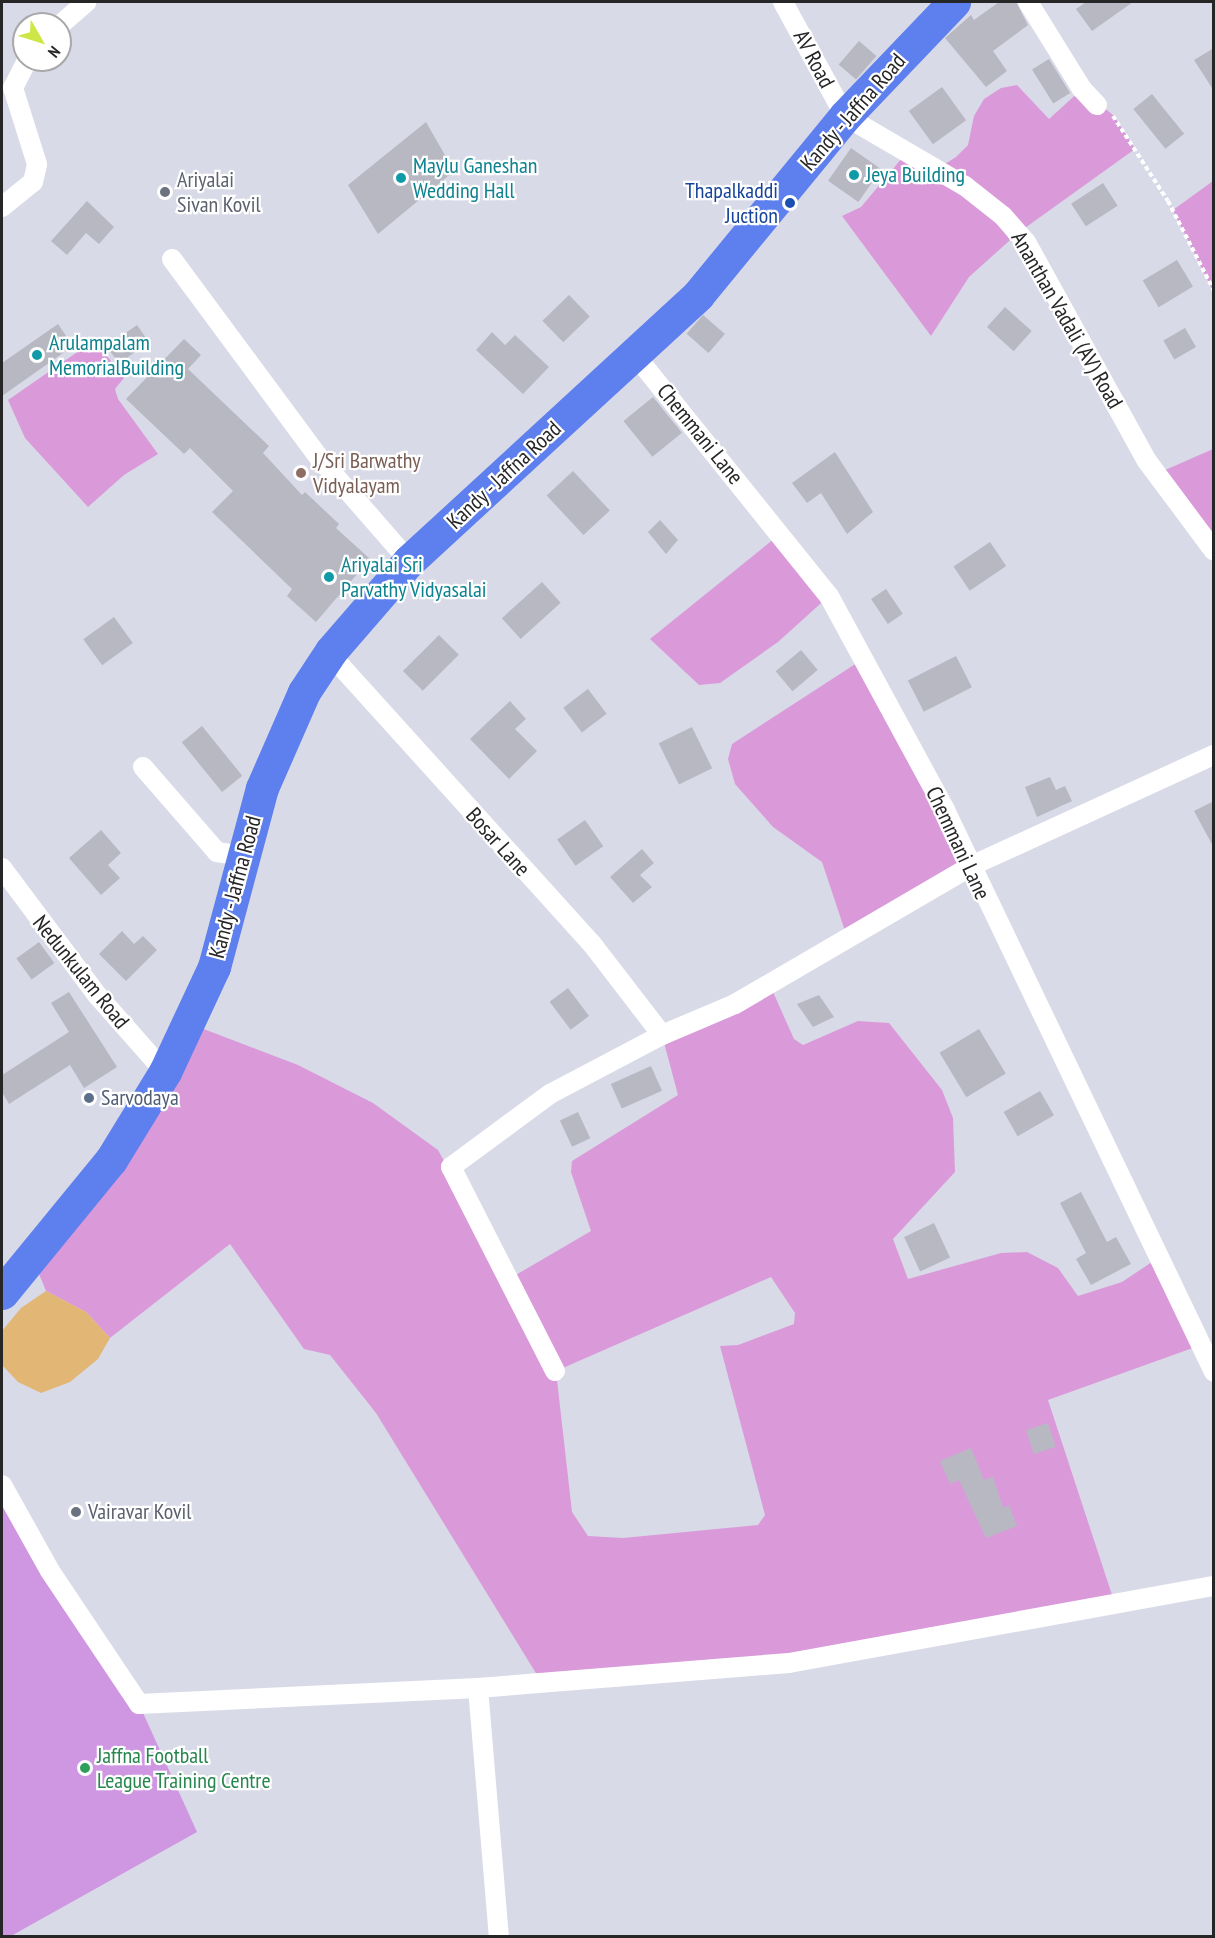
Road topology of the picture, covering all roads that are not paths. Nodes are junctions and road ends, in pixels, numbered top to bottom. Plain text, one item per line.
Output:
1 (86, 2) edge
2 (783, 2) edge
3 (954, 2) edge
4 (1028, 2) edge
5 (72, 14) edge
6 (21, 72) edge
7 (1097, 105) road end
8 (845, 116) junction
9 (2, 207) edge
10 (172, 259) dead end
11 (635, 355) junction
12 (1214, 551) edge
13 (409, 561) junction
14 (329, 653) junction
15 (1214, 755) edge
16 (143, 767) dead end
17 (242, 856) junction
18 (971, 866) junction
19 (2, 868) edge
20 (662, 1035) junction
21 (165, 1072) junction
22 (2, 1293) edge
23 (555, 1371) dead end
24 (1214, 1372) edge
25 (2, 1485) edge
26 (1214, 1586) edge
27 (478, 1688) junction
28 (499, 1936) edge

1 - 5 street
2 - 8 street, AV Road
3 - 8 highway, Kandy - Jaffna Road
4 - 7 street
6 - 9 street
8 - 11 highway, Kandy - Jaffna Road
8 - 12 street, Ananthan Vadali (AV) Road
10 - 13 street
11 - 13 highway, Kandy - Jaffna Road
11 - 18 street, Chemmani Lane
13 - 14 highway, Kandy - Jaffna Road
14 - 17 highway, Kandy - Jaffna Road
14 - 20 street, Bosar Lane
15 - 18 street
16 - 17 street
17 - 21 highway, Kandy - Jaffna Road
18 - 20 street
18 - 24 street, Chemmani Lane
19 - 21 street, Nedunkulam Road
20 - 23 street
21 - 22 highway, Kandy - Jaffna Road
25 - 27 street
26 - 27 street
27 - 28 street

